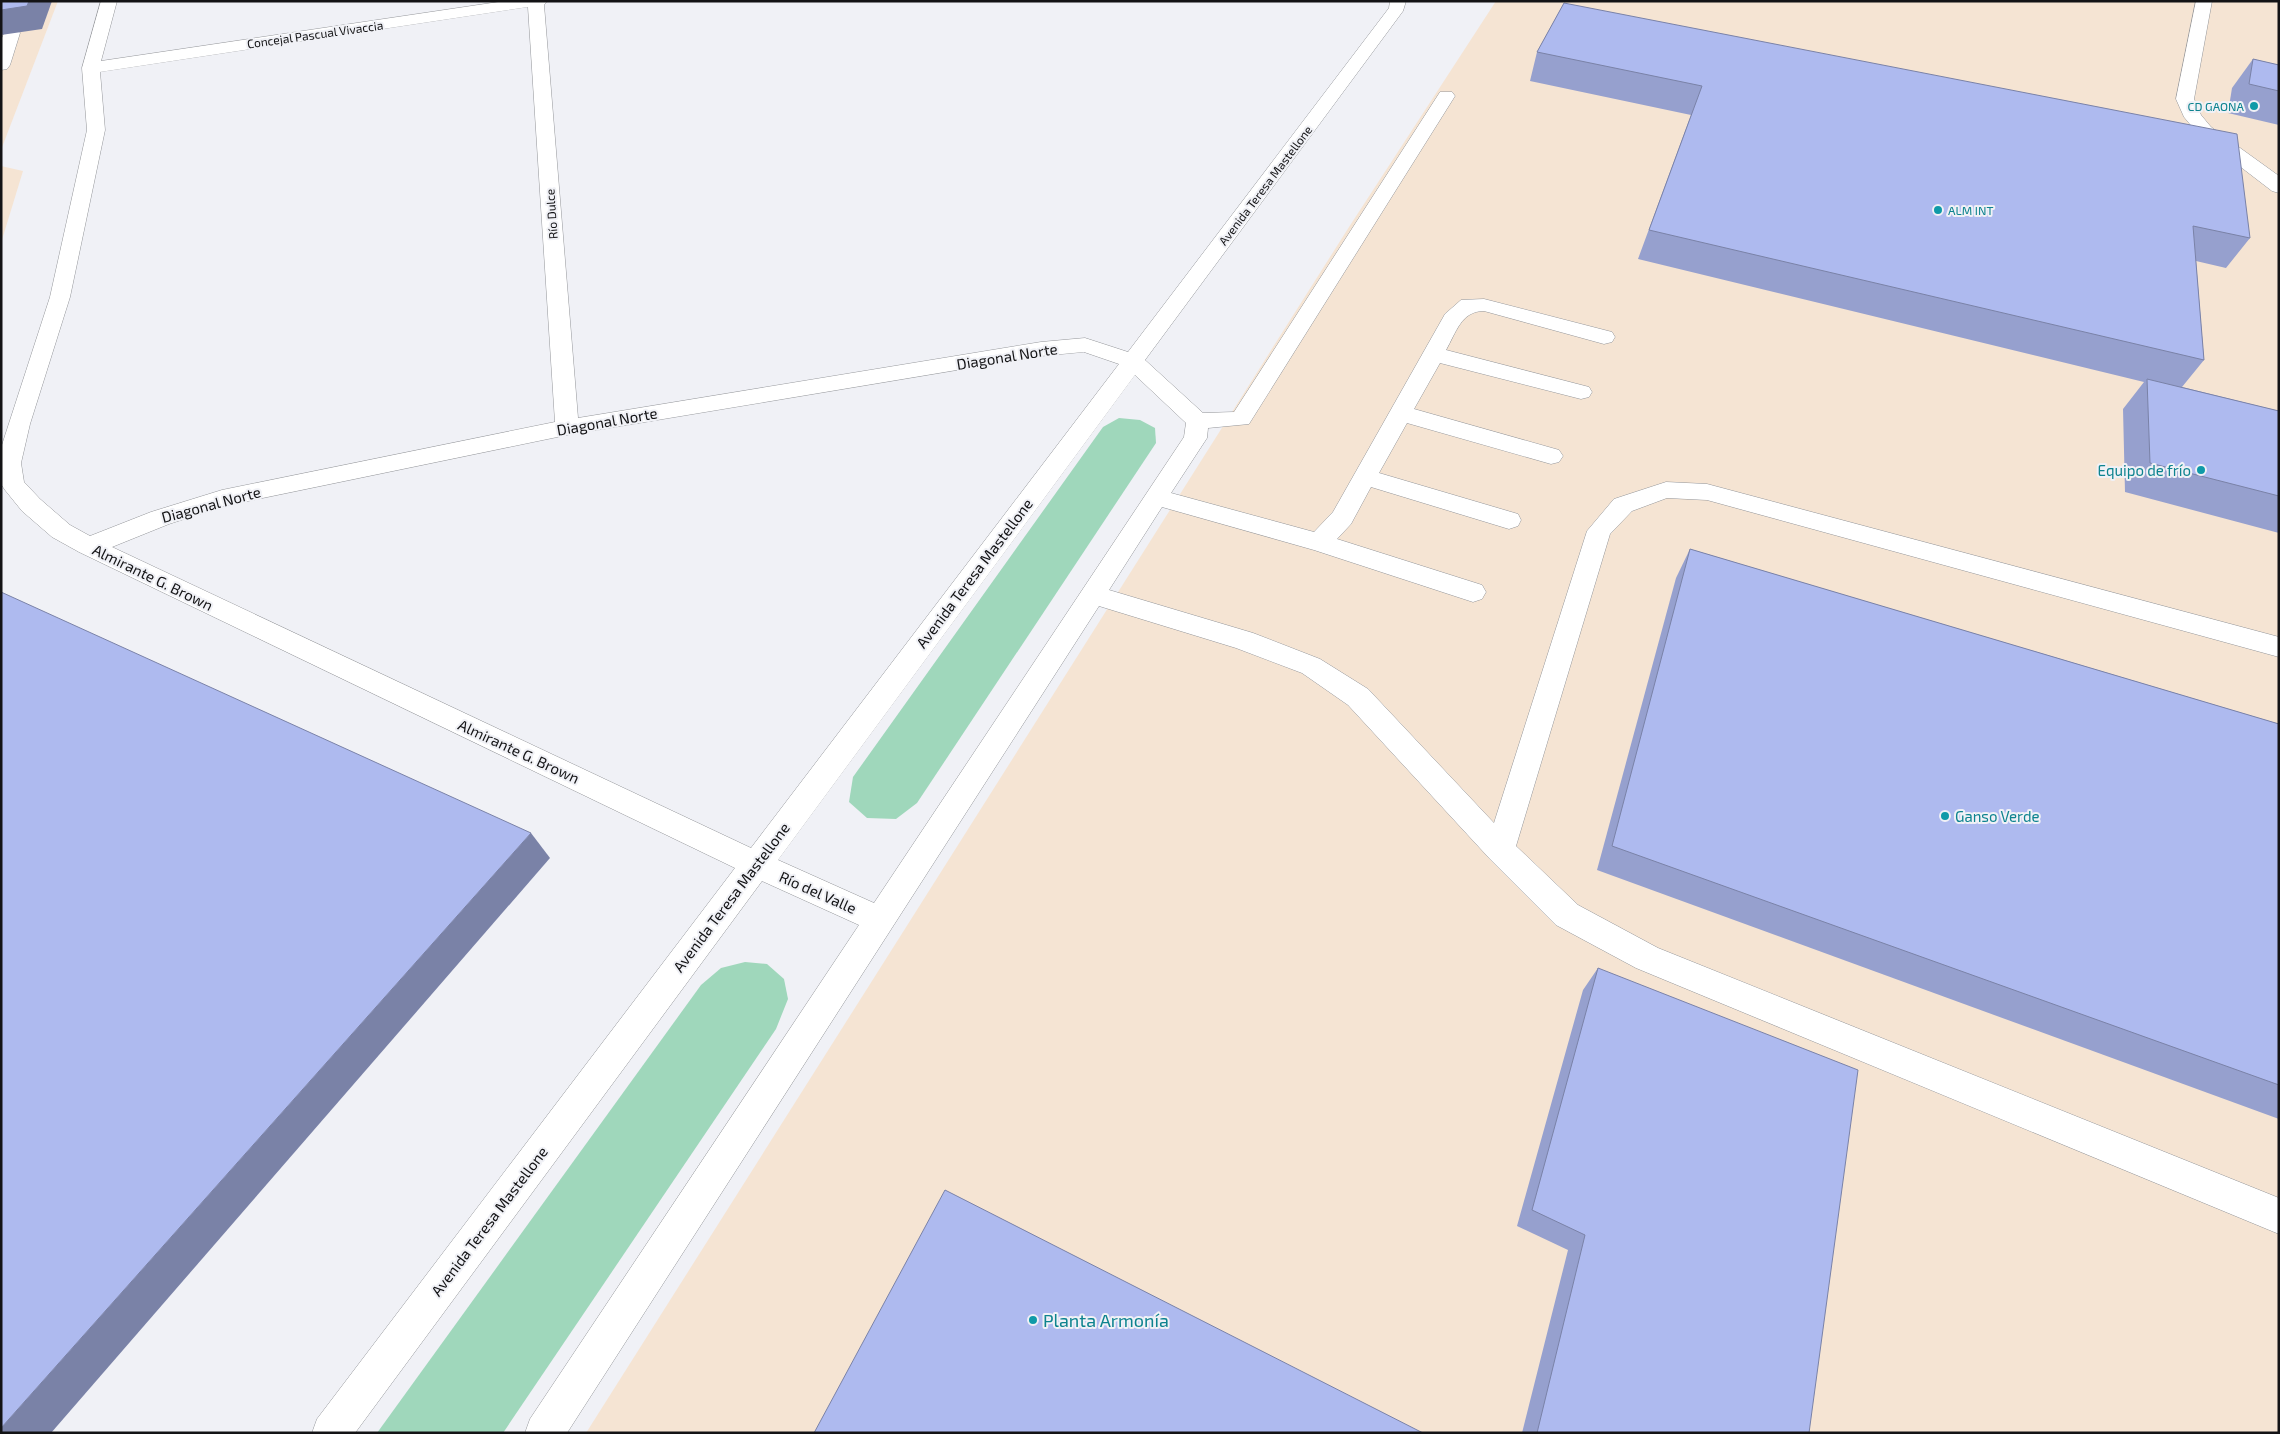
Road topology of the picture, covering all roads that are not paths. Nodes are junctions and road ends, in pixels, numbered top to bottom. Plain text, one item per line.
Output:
1 (109, 1) edge
2 (2204, 1) edge
3 (537, 2) edge
4 (1401, 3) edge
5 (12, 33) dead end
6 (1, 65) edge
7 (91, 68) junction
8 (1446, 96) dead end
9 (2276, 181) edge
10 (1604, 337) dead end
11 (1433, 354) junction
12 (1133, 362) junction
13 (1581, 392) dead end
14 (1400, 413) junction
15 (1198, 421) junction
16 (567, 427) junction
17 (1551, 456) dead end
18 (1364, 477) junction
19 (1156, 497) junction
20 (1509, 520) dead end
21 (1319, 542) junction
22 (88, 546) junction
23 (1473, 592) dead end
24 (1092, 594) junction
25 (2279, 647) edge
26 (1500, 850) junction
27 (756, 864) junction
28 (880, 920) junction
29 (2279, 1216) edge
30 (330, 1433) edge
31 (544, 1433) edge

1 - 7 street, Almirante G. Brown
2 - 9 street
3 - 7 street, Concejal Pascual Vivaccia
3 - 16 street, Río Dulce
4 - 12 street, Avenida Teresa Mastellone
5 - 6 street
7 - 22 street, Almirante G. Brown
8 - 15 street
10 - 11 street
11 - 13 street
11 - 14 street
12 - 15 street
12 - 16 street, Diagonal Norte
12 - 27 street, Avenida Teresa Mastellone
14 - 17 street
14 - 18 street
15 - 19 street
16 - 22 street, Diagonal Norte
18 - 20 street
18 - 21 street
19 - 21 street
19 - 24 street
21 - 23 street
22 - 27 street, Almirante G. Brown
24 - 26 street
24 - 28 street
25 - 26 street
26 - 29 street
27 - 28 street, Río del Valle
27 - 30 street, Avenida Teresa Mastellone
28 - 31 street

